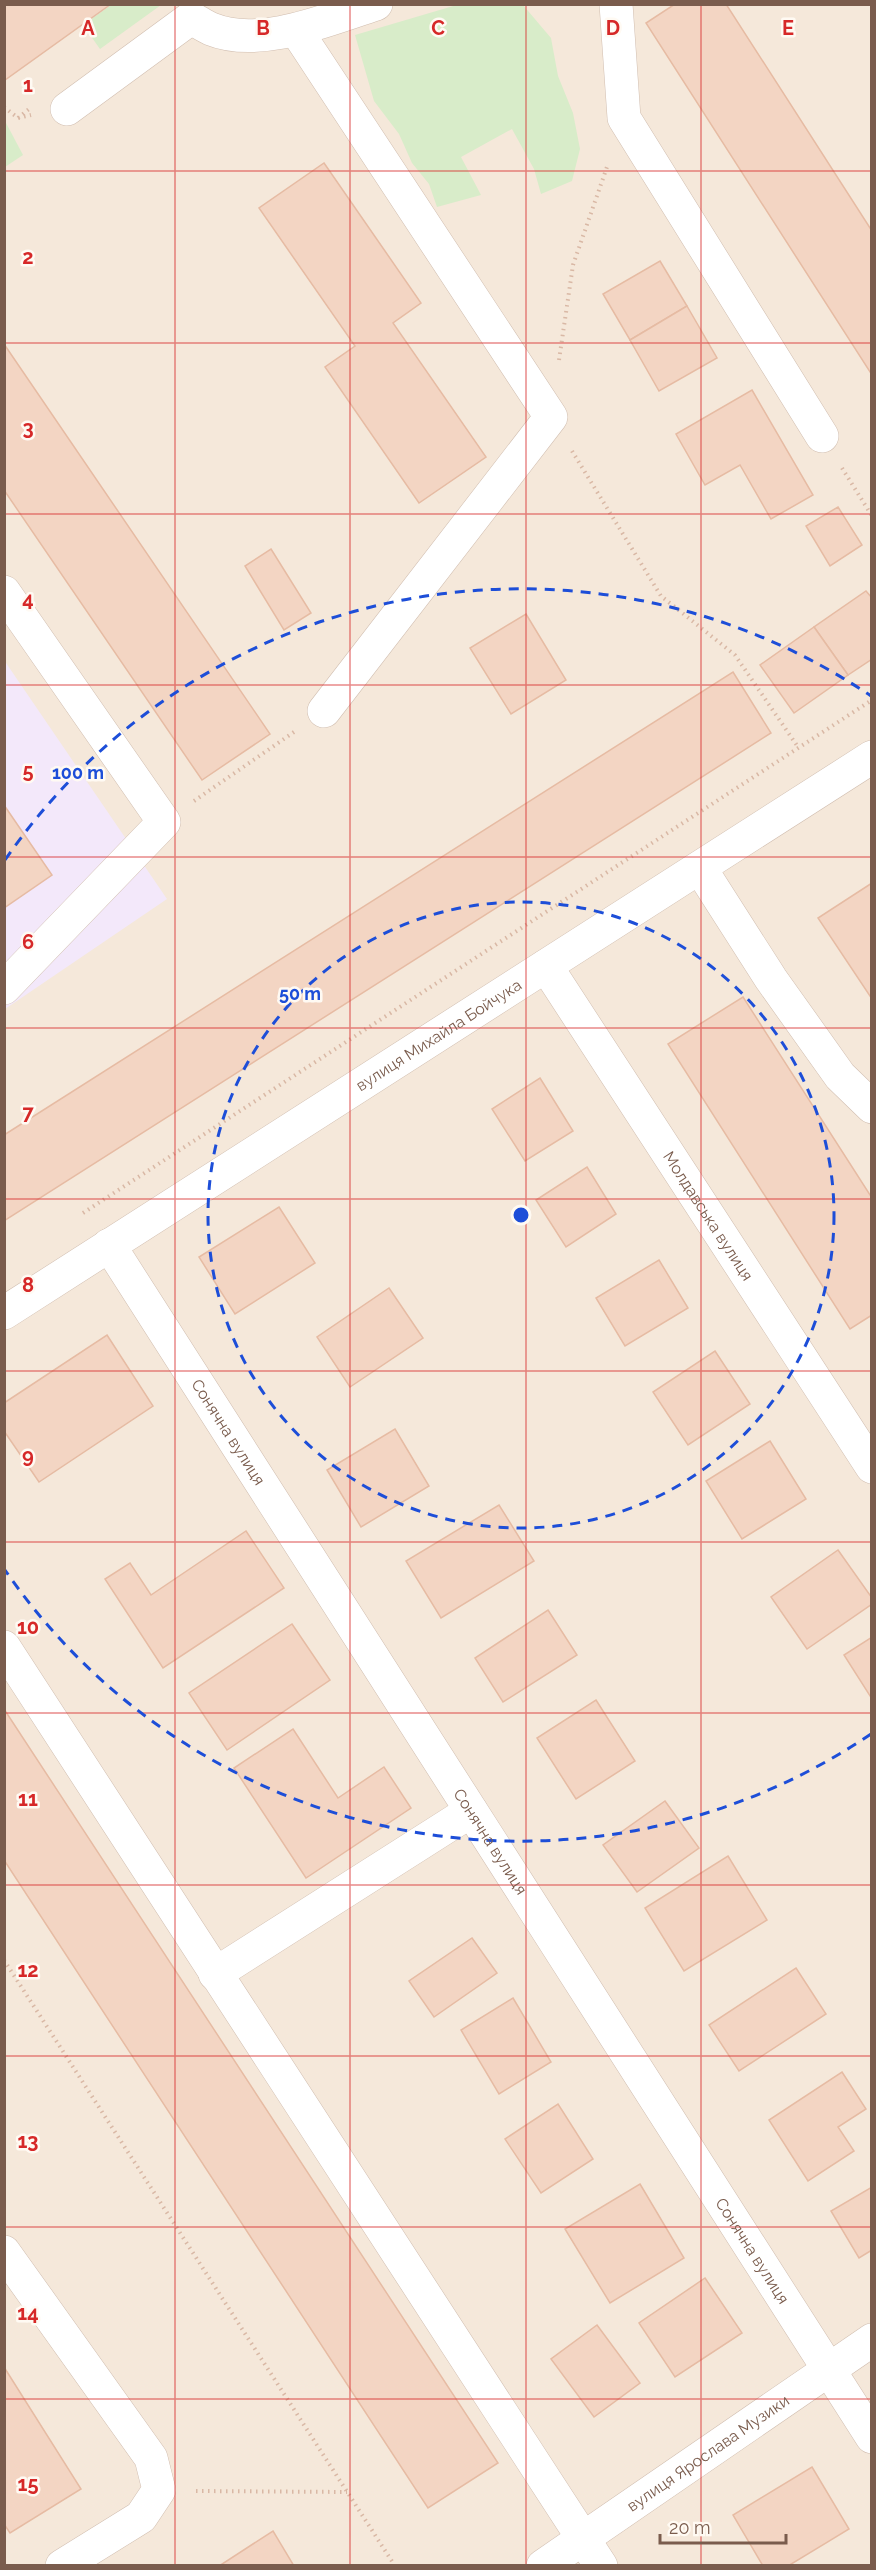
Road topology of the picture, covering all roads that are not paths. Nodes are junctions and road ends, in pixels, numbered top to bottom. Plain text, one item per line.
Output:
1 (376, 4) edge
2 (616, 4) edge
3 (296, 30) junction
4 (67, 109) dead end
5 (822, 436) road end
6 (4, 592) edge
7 (324, 711) road end
8 (872, 757) edge
9 (700, 868) junction
10 (546, 966) junction
11 (4, 988) edge
12 (872, 1107) edge
13 (109, 1245) junction
14 (4, 1313) edge
15 (872, 1467) edge
16 (4, 1647) edge
17 (471, 1810) junction
18 (215, 1974) junction
19 (4, 2252) edge
20 (872, 2340) edge
21 (828, 2368) junction
22 (872, 2437) edge
23 (583, 2539) junction
24 (62, 2565) edge
25 (543, 2565) edge
26 (601, 2565) edge

1 - 3 street
2 - 5 street
3 - 4 street
3 - 7 street
6 - 11 street
8 - 9 street, вулиця Михайла Бойчука
9 - 10 street, вулиця Михайла Бойчука
9 - 12 street
10 - 13 street, вулиця Михайла Бойчука
10 - 15 street, Молдавська вулиця
13 - 14 street, вулиця Михайла Бойчука
13 - 17 street, Сонячна вулиця
16 - 18 street
17 - 18 street
17 - 21 street, Сонячна вулиця
18 - 23 street
19 - 24 street
20 - 21 street, вулиця Ярослава Музики
21 - 22 street, Сонячна вулиця
21 - 23 street, вулиця Ярослава Музики
23 - 25 street, вулиця Ярослава Музики
23 - 26 street

